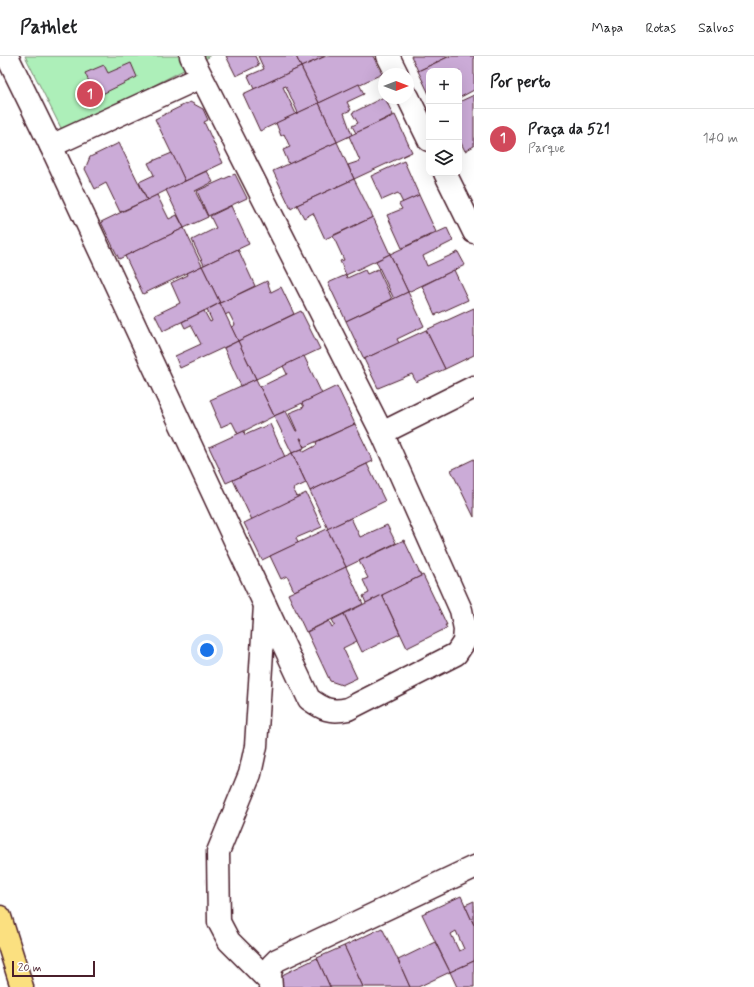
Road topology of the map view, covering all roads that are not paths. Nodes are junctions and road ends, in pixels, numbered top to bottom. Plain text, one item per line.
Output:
1 (7, 56) edge
2 (191, 56) edge
3 (388, 56) edge
4 (394, 68) edge
5 (201, 77) junction
6 (411, 104) edge
7 (426, 134) edge
8 (51, 146) junction
9 (448, 176) edge
10 (467, 199) edge
11 (474, 232) edge
12 (474, 387) edge
13 (382, 433) junction
14 (265, 603) junction
15 (474, 867) edge
16 (0, 917) edge
17 (270, 984) edge
18 (22, 987) edge

1 - 8 street
2 - 5 street
3 - 4 street
5 - 8 street
5 - 13 street
6 - 7 street
8 - 14 street
9 - 10 street
10 - 11 street
12 - 13 street
13 - 14 street
14 - 17 street
15 - 17 street
16 - 18 highway

